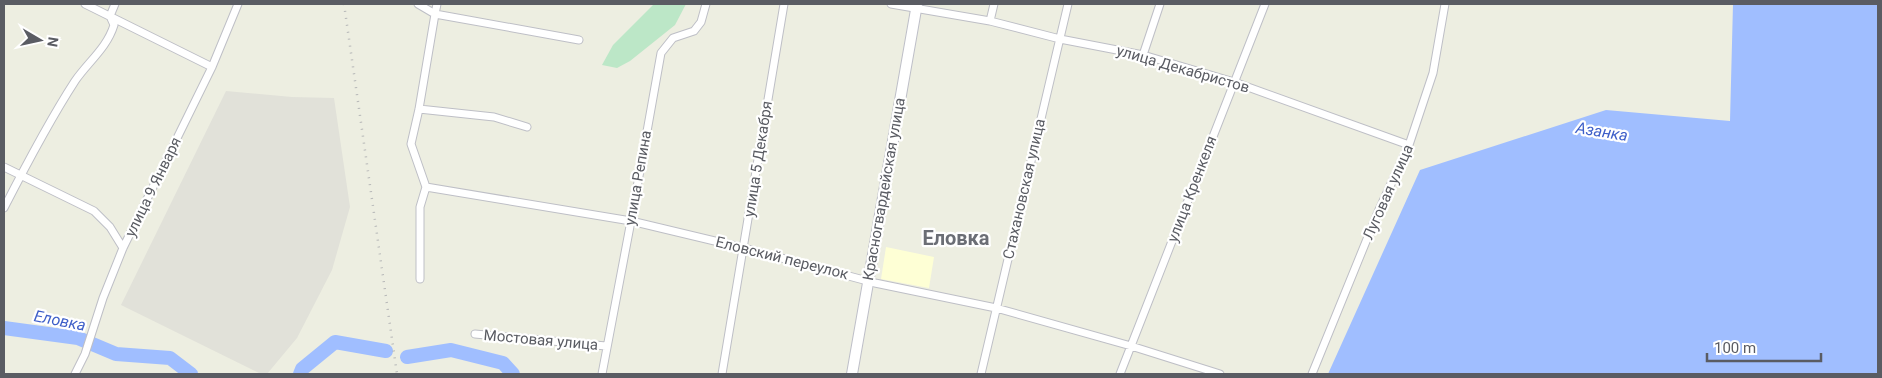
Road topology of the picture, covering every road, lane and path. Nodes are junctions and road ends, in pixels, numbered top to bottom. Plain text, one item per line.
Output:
1 (85, 4) edge
2 (115, 4) edge
3 (238, 4) edge
4 (418, 4) edge
5 (437, 4) edge
6 (706, 4) edge
7 (784, 4) edge
8 (891, 4) edge
9 (994, 4) edge
10 (1068, 4) edge
11 (1160, 4) edge
12 (1265, 4) edge
13 (1445, 4) edge
14 (916, 6) edge
15 (434, 14) junction
16 (110, 16) junction
17 (990, 20) junction
18 (1060, 39) junction
19 (580, 40) dead end
20 (1143, 55) junction
21 (212, 66) junction
22 (1234, 82) junction
23 (419, 109) junction
24 (527, 127) dead end
25 (1409, 145) junction
26 (4, 167) edge
27 (21, 175) junction
28 (426, 187) junction
29 (4, 208) edge
30 (631, 221) junction
31 (123, 248) junction
32 (744, 248) junction
33 (420, 279) dead end
34 (868, 281) junction
35 (996, 308) junction
36 (475, 334) dead end
37 (606, 346) junction
38 (1131, 346) junction
39 (75, 374) edge
40 (602, 374) edge
41 (722, 374) edge
42 (852, 374) edge
43 (981, 374) edge
44 (1120, 374) edge
45 (1219, 374) edge
46 (1312, 374) edge

1 - 16 street
2 - 16 street
3 - 21 street, улица 9 Января
4 - 15 street
5 - 15 street
6 - 30 street, улица Репина
7 - 32 street, улица 5 Декабря
8 - 14 street, улица Декабристов
9 - 17 street
10 - 18 street, Стахановская улица
11 - 20 street
12 - 22 street, улица Кренкеля
13 - 25 street, Луговая улица
14 - 17 street, улица Декабристов
14 - 34 main road, Красногвардейская улица
15 - 19 street
15 - 23 street
16 - 21 street
16 - 27 street
17 - 18 street, улица Декабристов
18 - 20 street, улица Декабристов
18 - 35 street, Стахановская улица
20 - 22 street, улица Декабристов
21 - 31 street, улица 9 Января
22 - 25 street, улица Декабристов
22 - 38 street, улица Кренкеля
23 - 24 street
23 - 28 street
25 - 46 street, Луговая улица
26 - 27 street
27 - 29 street
27 - 31 street
28 - 30 street, Еловский переулок
28 - 33 street
30 - 32 street, Еловский переулок
30 - 37 street, улица Репина
31 - 39 street, улица 9 Января
32 - 34 street, Еловский переулок
32 - 41 street, улица 5 Декабря
34 - 35 street, Еловский переулок
34 - 42 main road, Красногвардейская улица
35 - 38 street, Еловский переулок
35 - 43 street, Стахановская улица
36 - 37 street, Мостовая улица
37 - 40 street, улица Репина
38 - 44 street, улица Кренкеля
38 - 45 street, Еловский переулок

